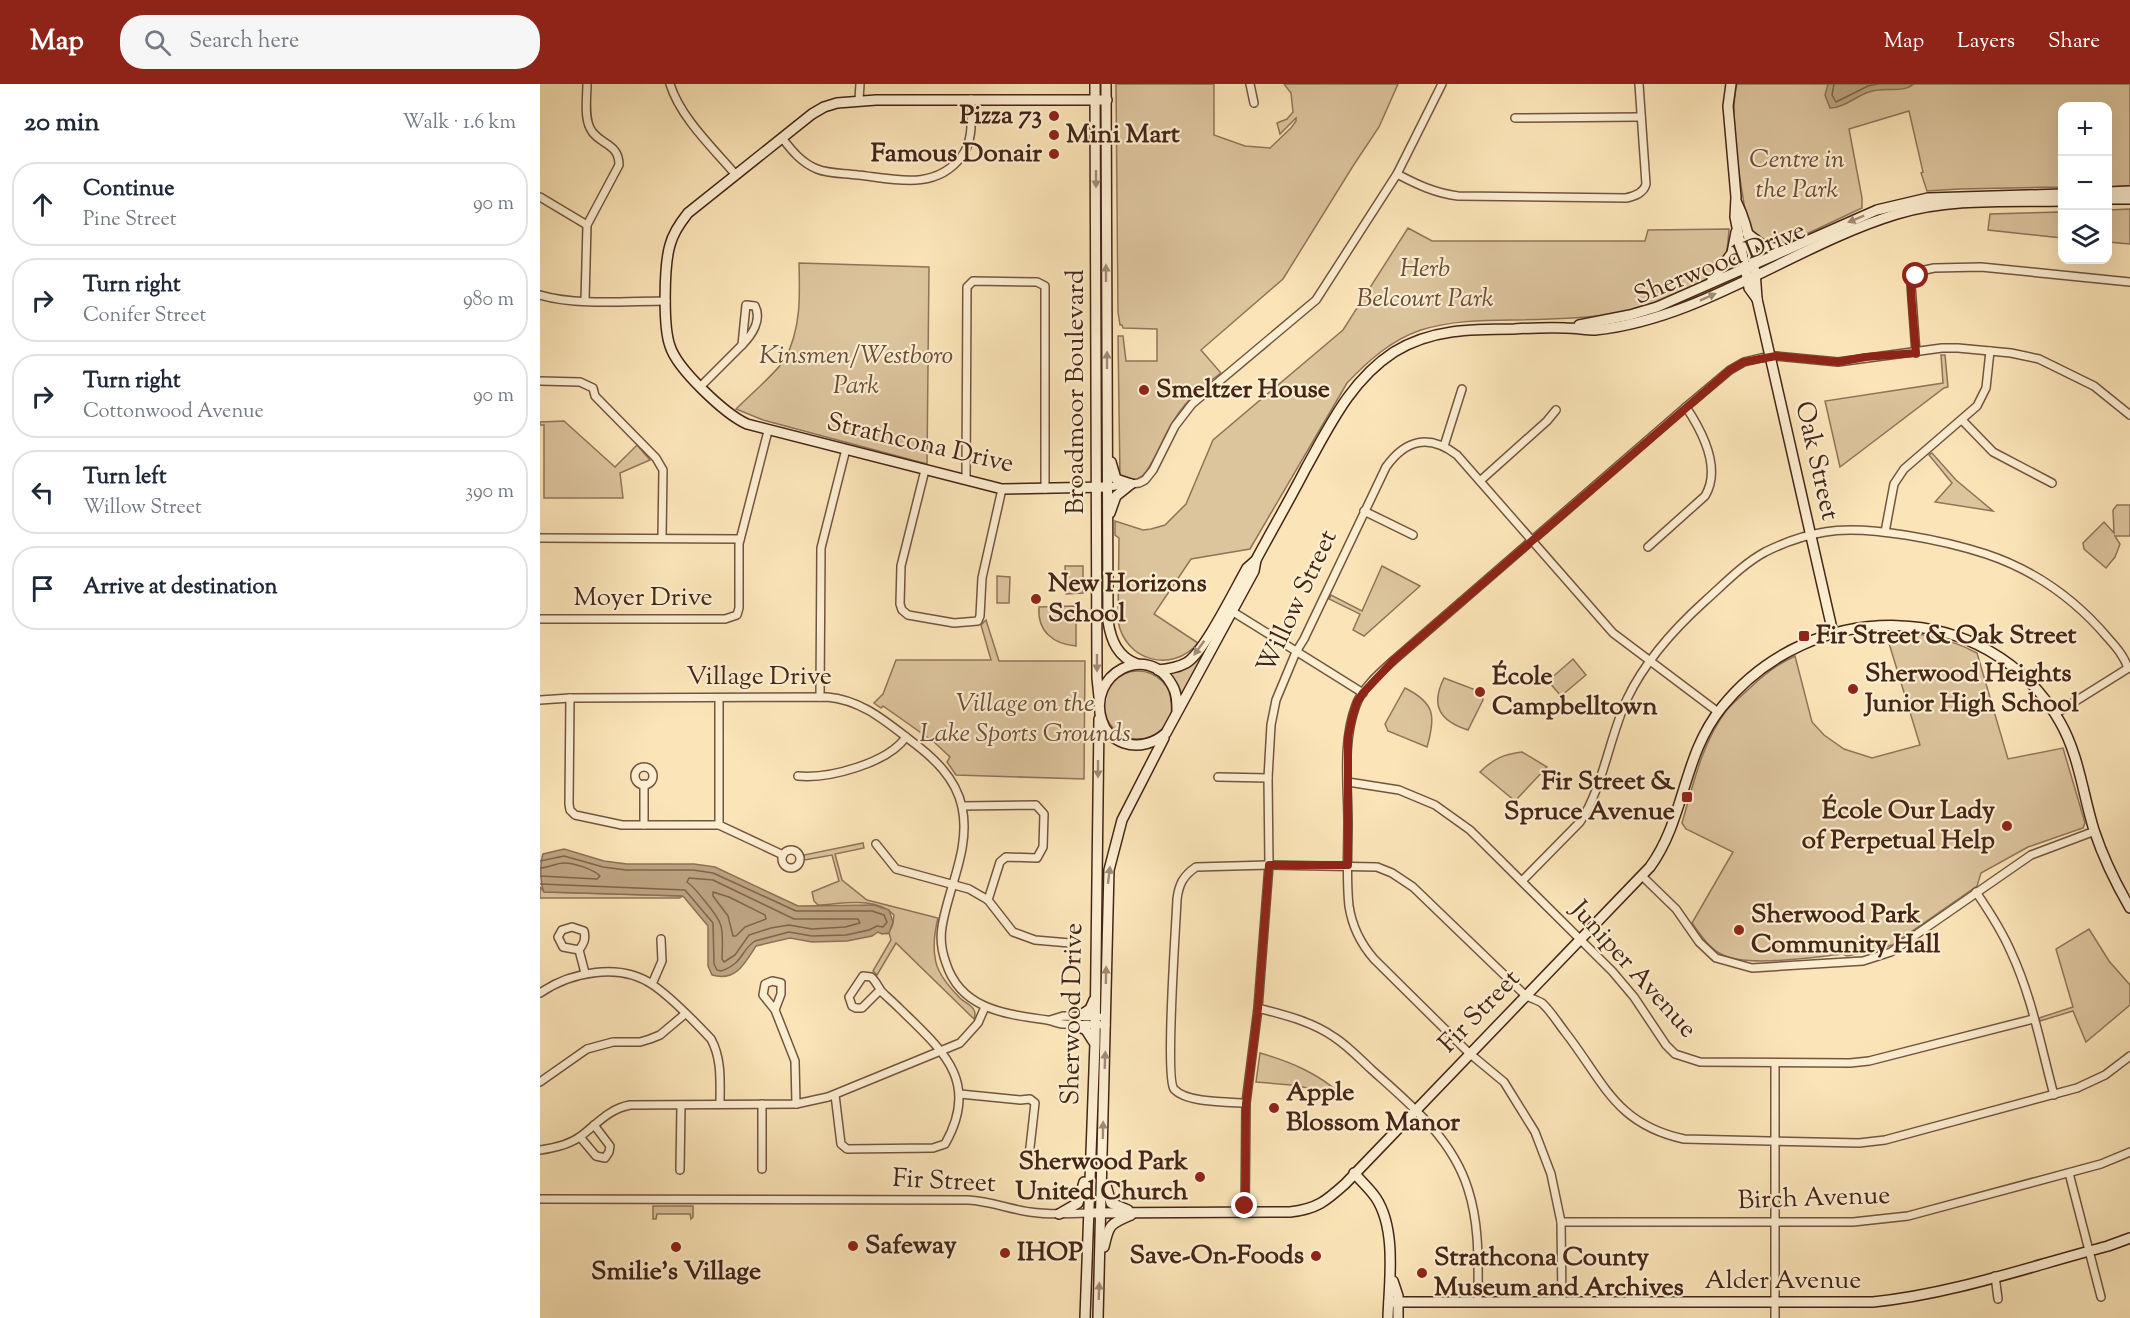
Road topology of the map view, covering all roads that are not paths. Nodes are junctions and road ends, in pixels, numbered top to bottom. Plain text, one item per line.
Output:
1 (587, 84) edge
2 (670, 84) edge
3 (860, 84) edge
4 (1095, 84) edge
5 (1106, 84) edge
6 (1250, 84) edge
7 (1442, 84) edge
8 (1639, 84) edge
9 (1731, 84) edge
10 (971, 99) junction
11 (860, 100) junction
12 (1095, 100) junction
13 (1107, 100) junction
14 (1254, 103) dead end
15 (1641, 117) junction
16 (1515, 118) dead end
17 (783, 139) junction
18 (735, 174) junction
19 (1397, 174) junction
20 (2130, 191) edge
21 (2112, 192) edge
22 (2058, 194) edge
23 (540, 197) edge
24 (2112, 199) edge
25 (2130, 199) edge
26 (2058, 201) edge
27 (1737, 203) junction
28 (586, 225) junction
29 (1737, 230) junction
30 (1747, 233) junction
31 (1789, 248) junction
32 (1749, 266) junction
33 (1751, 277) junction
34 (2130, 282) edge
35 (1708, 285) junction
36 (540, 295) edge
37 (585, 301) junction
38 (666, 301) junction
39 (1567, 328) junction
40 (741, 345) junction
41 (1990, 351) junction
42 (1916, 353) junction
43 (1770, 357) junction
44 (540, 381) edge
45 (701, 386) junction
46 (1462, 389) dead end
47 (1686, 407) junction
48 (1556, 410) dead end
49 (2130, 415) edge
50 (1962, 420) junction
51 (1097, 423) junction
52 (768, 431) junction
53 (1107, 444) junction
54 (1444, 446) junction
55 (846, 450) junction
56 (926, 470) junction
57 (966, 480) junction
58 (1480, 480) junction
59 (2052, 483) dead end
60 (1131, 484) junction
61 (1097, 487) junction
62 (1107, 487) junction
63 (1002, 489) junction
64 (1045, 489) junction
65 (1074, 489) junction
66 (1364, 511) junction
67 (1107, 518) junction
68 (1097, 527) junction
69 (1885, 532) junction
70 (1413, 535) dead end
71 (1812, 536) junction
72 (540, 538) edge
73 (662, 538) junction
74 (740, 539) junction
75 (1532, 541) junction
76 (1648, 547) dead end
77 (1229, 609) junction
78 (540, 619) edge
79 (1833, 633) junction
80 (1296, 652) junction
81 (1650, 661) junction
82 (1137, 664) junction
83 (2129, 667) edge
84 (1158, 670) junction
85 (1363, 693) junction
86 (820, 697) junction
87 (570, 698) junction
88 (719, 698) junction
89 (1099, 699) junction
90 (540, 700) edge
91 (1099, 710) junction
92 (1177, 712) junction
93 (1718, 712) junction
94 (2055, 714) junction
95 (1166, 733) junction
96 (906, 736) junction
97 (798, 776) dead end
98 (1218, 777) dead end
99 (1268, 778) junction
100 (1348, 782) junction
101 (644, 784) dead end
102 (962, 806) junction
103 (644, 825) junction
104 (718, 825) junction
105 (2095, 831) junction
106 (876, 844) dead end
107 (783, 855) dead end
108 (1269, 865) junction
109 (1348, 865) junction
110 (1642, 876) junction
111 (1522, 881) junction
112 (952, 885) junction
113 (1976, 892) junction
114 (988, 900) junction
115 (2130, 908) edge
116 (661, 939) dead end
117 (1581, 939) junction
118 (1070, 943) dead end
119 (579, 950) dead end
120 (585, 972) junction
121 (652, 984) junction
122 (880, 990) junction
123 (540, 993) edge
124 (1525, 995) junction
125 (1095, 998) junction
126 (985, 1007) junction
127 (1258, 1008) junction
128 (775, 1010) dead end
129 (685, 1014) junction
130 (2033, 1019) junction
131 (1076, 1020) junction
132 (1095, 1021) junction
133 (1106, 1021) junction
134 (1095, 1043) junction
135 (940, 1053) junction
136 (1469, 1053) junction
137 (2130, 1056) edge
138 (1775, 1063) junction
139 (540, 1082) edge
140 (960, 1094) junction
141 (835, 1095) junction
142 (2054, 1095) junction
143 (720, 1104) junction
144 (762, 1104) junction
145 (796, 1104) junction
146 (1246, 1104) junction
147 (681, 1105) junction
148 (1416, 1110) junction
149 (594, 1125) junction
150 (580, 1137) junction
151 (1775, 1142) junction
152 (1090, 1147) junction
153 (540, 1150) edge
154 (2130, 1152) edge
155 (1029, 1156) dead end
156 (1102, 1164) junction
157 (762, 1169) dead end
158 (680, 1170) dead end
159 (1354, 1173) junction
160 (2069, 1173) junction
161 (540, 1199) edge
162 (1088, 1213) junction
163 (1100, 1213) junction
164 (1136, 1213) junction
165 (1245, 1213) junction
166 (1059, 1214) junction
167 (1561, 1222) junction
168 (1775, 1222) junction
169 (2130, 1238) edge
170 (2089, 1251) junction
171 (1100, 1264) junction
172 (1995, 1276) junction
173 (2101, 1297) dead end
174 (1998, 1299) dead end
175 (1562, 1300) junction
176 (1394, 1302) junction
177 (1478, 1302) junction
178 (1775, 1302) junction
179 (1082, 1318) edge
180 (1098, 1318) edge
181 (1391, 1318) edge
182 (1775, 1318) edge

1 - 28 street
2 - 18 street
3 - 11 street
4 - 12 main road, Broadmoor Boulevard
5 - 13 main road, Broadmoor Boulevard
6 - 14 street
7 - 19 street
8 - 15 street
9 - 27 main road, Oak Street
10 - 11 main road, Strathcona Drive
10 - 12 main road, Strathcona Drive
10 - 17 street
11 - 17 main road, Strathcona Drive
12 - 13 main road, Strathcona Drive
12 -> 51 main road, Broadmoor Boulevard
53 -> 13 main road, Broadmoor Boulevard
15 - 16 street
15 - 19 street
17 - 18 main road, Strathcona Drive
18 - 38 main road, Strathcona Drive
19 - 60 street
20 - 21 main road
22 -> 31 main road, Sherwood Drive
23 - 28 street
24 - 25 main road
26 - 33 main road, Sherwood Drive
27 - 29 main road, Oak Street
27 - 30 main road, Oak Street
28 - 37 street
29 - 32 main road, Oak Street
29 - 35 main road
30 - 31 main road
30 - 32 main road, Oak Street
31 - 32 main road, Sherwood Drive
32 - 33 main road, Oak Street
32 - 35 main road, Sherwood Drive
39 -> 33 main road, Sherwood Drive
33 - 43 main road, Oak Street
34 - 42 street
35 - 39 main road, Sherwood Drive
36 - 37 street
37 - 38 street
38 - 45 main road, Strathcona Drive
39 - 77 main road, Sherwood Drive
40 - 40 street
40 - 45 street
41 - 42 street
41 - 49 street
41 - 50 street
42 - 43 street
43 - 47 street
43 - 71 main road, Oak Street
44 - 73 street
45 - 52 main road, Strathcona Drive
46 - 54 street
47 - 75 street
47 - 76 street
48 - 58 street
50 - 59 street
50 - 69 street
51 - 61 main road, Broadmoor Boulevard
51 - 65 main road
52 - 55 main road, Strathcona Drive
52 - 74 street, Moyer Drive
53 - 60 main road
53 - 62 main road, Broadmoor Boulevard
54 - 58 street
54 - 66 street, Willow Street
55 - 56 main road, Strathcona Drive
55 - 86 street
56 - 57 main road, Strathcona Drive
56 - 63 street
57 - 63 main road, Strathcona Drive
57 - 64 street
58 - 75 street
60 - 62 street
60 - 67 main road
61 - 62 main road, Strathcona Drive
61 - 65 main road, Strathcona Drive
61 - 68 main road, Broadmoor Boulevard
62 - 67 main road, Broadmoor Boulevard
63 - 64 main road, Strathcona Drive
64 - 65 main road, Strathcona Drive
65 - 68 main road
66 - 70 street
66 - 80 street, Willow Street
67 - 82 main road, Broadmoor Boulevard
68 -> 89 main road, Broadmoor Boulevard
69 - 71 street
69 - 83 street
71 - 79 main road, Oak Street
71 - 81 street
72 - 73 street
73 - 74 street
74 - 78 street, Moyer Drive
75 - 81 street
75 - 85 street
77 - 80 street
77 -> 84 main road, Sherwood Drive
77 - 92 main road, Sherwood Drive
79 - 93 main road, Fir Street
79 - 94 main road, Fir Street
80 - 85 street
80 - 99 street, Willow Street
81 - 93 street
81 - 111 street
82 - 84 main road
82 - 89 main road
83 - 94 street
84 - 92 main road
85 - 100 street
86 - 88 street, Village Drive
86 - 96 street, Village Drive
87 - 88 street, Village Drive
87 - 90 street, Village Drive
87 - 103 street
88 - 104 street
89 - 91 main road
91 - 95 main road
91 -> 125 main road, Sherwood Drive
92 - 95 main road
93 - 110 main road, Fir Street
94 - 105 main road, Fir Street
133 -> 95 main road, Sherwood Drive
96 - 97 street
96 - 102 street, Village Drive
98 - 99 street
99 - 108 street, Willow Street
100 - 109 street
100 - 111 street, Juniper Avenue
101 - 103 street
102 - 112 street, Village Drive
102 - 114 street
103 - 104 street
104 - 107 street
105 - 113 street
105 - 115 main road, Fir Street
106 - 112 street
108 - 109 street
108 - 127 street, Willow Street
108 - 146 street
109 - 124 street
109 - 136 street
110 - 113 street
110 - 117 main road, Fir Street
111 - 117 street, Juniper Avenue
112 - 114 street
112 - 126 street, Village Drive
113 - 130 street
114 - 118 street
116 - 121 street
117 - 124 main road, Fir Street
117 - 138 street, Juniper Avenue
119 - 120 street
120 - 121 street
120 - 123 street
121 - 129 street
122 - 122 street
122 - 135 street
124 - 136 main road, Fir Street
124 - 151 street
125 - 131 main road
125 - 132 main road, Sherwood Drive
126 - 131 street, Village Drive
126 - 135 street
127 - 146 street, Willow Street
127 - 148 street
128 - 145 street
129 - 139 street
129 - 143 street
130 - 138 street, Juniper Avenue
130 - 142 street
131 - 132 street, Village Drive
131 - 134 main road
132 - 133 street, Village Drive
132 - 134 main road, Sherwood Drive
156 -> 133 main road, Sherwood Drive
134 - 152 main road, Sherwood Drive
135 - 140 street
135 - 141 street
136 - 148 main road, Fir Street
136 - 167 street
137 - 142 street
138 - 151 street
140 - 141 street
140 - 155 street
141 - 145 street
142 - 151 street
143 - 144 street
143 - 147 street
144 - 145 street
144 - 157 street
146 - 165 street, Willow Street
147 - 149 street
147 - 158 street
148 - 159 main road, Fir Street
148 - 177 street
149 - 150 street
149 - 150 street
150 - 153 street
151 - 168 street
152 - 162 main road, Sherwood Drive
152 - 166 main road
154 - 160 street, Birch Avenue
156 - 163 main road, Sherwood Drive
156 - 164 main road
159 - 165 main road, Fir Street
159 - 176 main road
160 - 168 street, Birch Avenue
160 - 170 street
161 - 166 street, Fir Street
162 - 163 main road, Fir Street
162 - 166 street, Fir Street
162 - 179 main road, Sherwood Drive
163 - 164 main road, Fir Street
163 - 171 main road, Sherwood Drive
164 - 165 main road, Fir Street
164 - 171 main road
167 - 168 street, Birch Avenue
167 - 175 street
168 - 178 street
169 - 170 main road, Alder Avenue
170 - 172 main road, Alder Avenue
170 - 173 street
180 -> 171 main road, Sherwood Drive
172 - 174 street
172 - 178 main road, Alder Avenue
175 - 177 main road, Alder Avenue
175 - 178 main road, Alder Avenue
176 - 177 main road, Alder Avenue
176 - 181 main road
178 - 182 street

